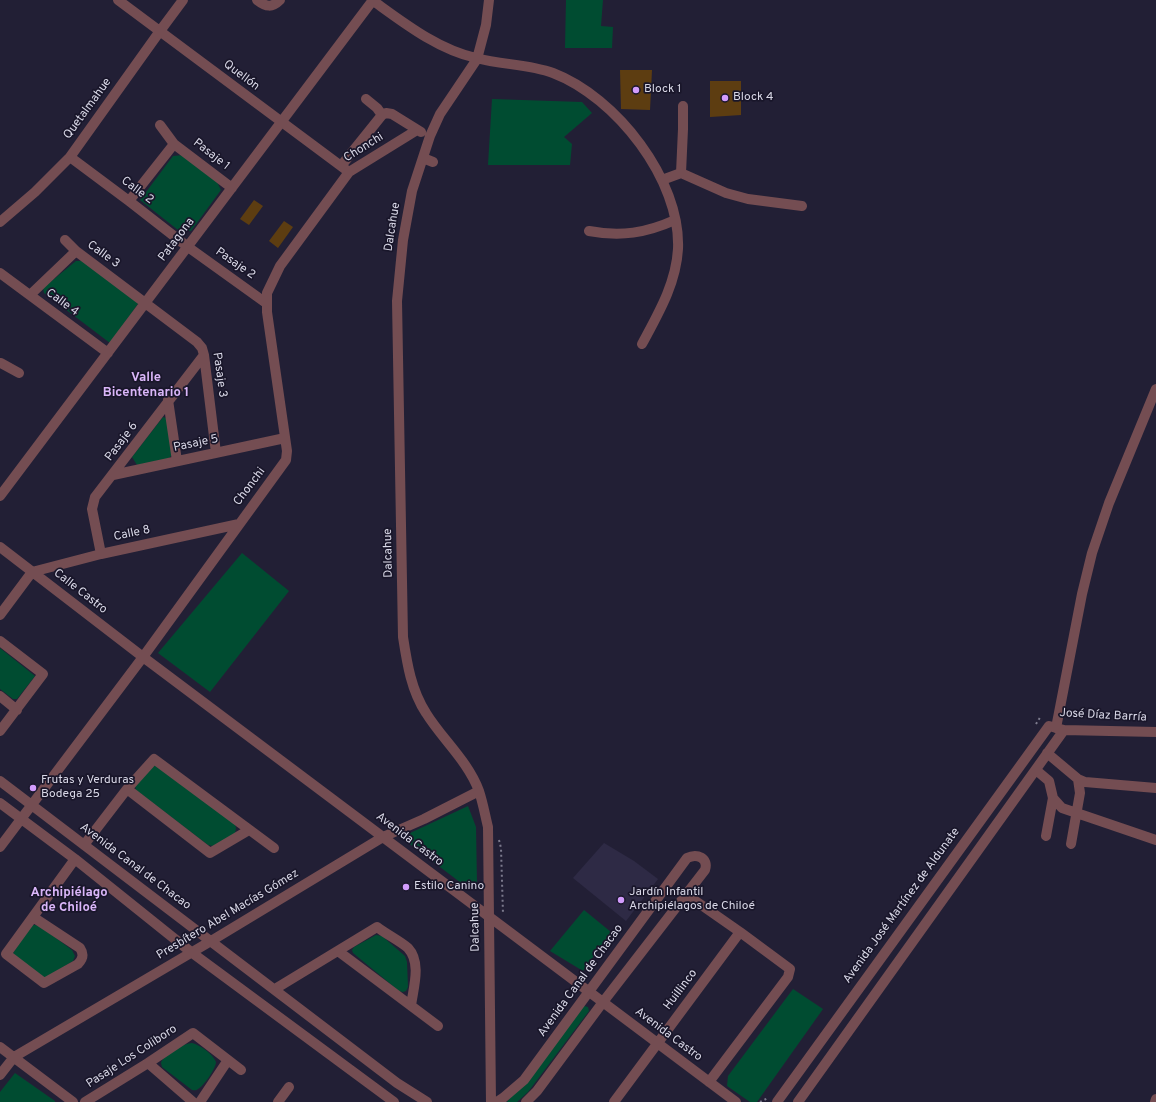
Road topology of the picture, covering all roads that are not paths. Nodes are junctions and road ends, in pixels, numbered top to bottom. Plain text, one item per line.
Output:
1 (118, 0) edge
2 (183, 0) edge
3 (257, 0) edge
4 (280, 0) edge
5 (373, 0) edge
6 (489, 0) edge
7 (160, 31) junction
8 (477, 59) junction
9 (366, 99) dead end
10 (683, 106) dead end
11 (382, 115) junction
12 (282, 123) junction
13 (160, 125) dead end
14 (417, 130) junction
15 (430, 136) junction
16 (174, 144) junction
17 (70, 157) junction
18 (345, 169) junction
19 (681, 173) junction
20 (662, 180) junction
21 (232, 188) junction
22 (129, 201) junction
23 (802, 206) dead end
24 (675, 220) junction
25 (0, 222) edge
26 (589, 231) dead end
27 (65, 240) dead end
28 (188, 247) junction
29 (76, 251) junction
30 (0, 273) edge
31 (30, 295) junction
32 (146, 303) junction
33 (266, 303) junction
34 (642, 344) dead end
35 (108, 353) junction
36 (204, 355) junction
37 (0, 363) edge
38 (19, 373) dead end
39 (1156, 389) edge
40 (168, 400) junction
41 (285, 438) junction
42 (216, 453) junction
43 (177, 461) junction
44 (113, 475) junction
45 (0, 496) edge
46 (239, 524) junction
47 (0, 547) edge
48 (101, 554) junction
49 (32, 572) junction
50 (0, 615) edge
51 (0, 641) edge
52 (143, 657) junction
53 (0, 696) edge
54 (16, 710) junction
55 (1056, 728) junction
56 (0, 732) edge
57 (1156, 732) edge
58 (1047, 753) junction
59 (1036, 770) junction
60 (1082, 780) junction
61 (0, 781) edge
62 (1156, 788) edge
63 (127, 789) junction
64 (479, 791) junction
65 (1053, 798) junction
66 (0, 803) edge
67 (31, 805) junction
68 (1077, 813) junction
69 (21, 819) junction
70 (249, 830) junction
71 (1046, 836) dead end
72 (383, 837) junction
73 (1156, 840) edge
74 (84, 844) junction
75 (1072, 844) dead end
76 (0, 847) edge
77 (274, 848) dead end
78 (75, 859) junction
79 (687, 895) junction
80 (489, 916) junction
81 (33, 917) junction
82 (740, 932) junction
83 (211, 941) junction
84 (338, 951) junction
85 (191, 952) junction
86 (275, 989) junction
87 (590, 992) junction
88 (603, 1002) junction
89 (411, 1006) junction
90 (438, 1026) dead end
91 (658, 1043) junction
92 (0, 1047) edge
93 (14, 1057) junction
94 (228, 1060) junction
95 (148, 1063) junction
96 (241, 1070) dead end
97 (0, 1075) edge
98 (709, 1082) junction
99 (289, 1087) dead end
100 (1156, 1099) edge
101 (73, 1102) edge
102 (85, 1102) edge
103 (193, 1102) edge
104 (200, 1102) edge
105 (278, 1102) edge
106 (394, 1102) edge
107 (427, 1102) edge
108 (491, 1102) edge
109 (497, 1102) edge
110 (526, 1102) edge
111 (614, 1102) edge
112 (736, 1102) edge
113 (776, 1102) edge
114 (798, 1102) edge
115 (1155, 1102) edge

1 - 7 street, Quellón
2 - 7 street, Quetalmahue
3 - 4 street
5 - 8 street
5 - 12 street, Patagona
6 - 8 street, Dalcahue
7 - 12 street, Quellón
7 - 17 street, Quetalmahue
8 - 15 street, Dalcahue
8 - 20 street
9 - 11 street
10 - 19 street
11 - 14 street
11 - 18 street
12 - 18 street, Quellón
12 - 21 street, Patagona
13 - 16 street
14 - 15 street
14 - 18 street, Chonchi
15 - 64 street, Dalcahue
16 - 21 street, Pasaje 1
16 - 22 street, Pasaje 1
17 - 22 street, Calle 2
17 - 25 street, Quetalmahue
18 - 33 street, Chonchi
19 - 20 street
19 - 23 street
20 - 24 street
21 - 28 street, Patagona
22 - 28 street, Calle 2
24 - 26 street
24 - 34 street
27 - 29 street
28 - 32 street, Patagona
28 - 33 street, Pasaje 2
29 - 31 street, Calle 3
29 - 32 street, Calle 3
30 - 31 street, Calle 4
31 - 35 street, Calle 4
32 - 35 street, Patagona
32 - 36 street, Pasaje 3
33 - 41 street, Chonchi
35 - 45 street, Patagona
36 - 40 street, Pasaje 6
36 - 42 street, Pasaje 3
37 - 38 street
39 - 55 street
40 - 43 street
40 - 44 street, Pasaje 6
41 - 42 street, Pasaje 5
41 - 46 street, Chonchi
42 - 43 street, Pasaje 5
43 - 44 street, Pasaje 5
44 - 48 street, Pasaje 6
46 - 48 street, Calle 8
46 - 52 street, Chonchi
47 - 49 street, Calle Castro
48 - 49 street, Calle 8
49 - 50 street
49 - 52 street, Calle Castro
51 - 54 street
52 - 67 street, Chonchi
52 - 72 street, Avenida Castro
53 - 54 street
54 - 56 street
55 - 57 street, José Díaz Barría
55 - 58 street
55 - 113 street, Avenida José Martínez de Aldunate
58 - 59 street
58 - 60 street
59 - 65 street
59 - 114 street
60 - 62 street
60 - 68 street
61 - 67 street, Avenida Canal de Chacao
63 - 70 street
63 - 70 street
63 - 74 street
64 - 72 street, Presbítero Abel Macías Gómez
64 - 80 street, Dalcahue
65 - 68 street
65 - 71 street
66 - 69 street
67 - 69 street, Chonchi
67 - 74 street, Avenida Canal de Chacao
68 - 73 street
68 - 75 street
69 - 76 street, Chonchi
69 - 78 street
70 - 77 street
72 - 80 street, Avenida Castro
72 - 83 street, Presbítero Abel Macías Gómez
74 - 83 street, Avenida Canal de Chacao
78 - 81 street
78 - 85 street
79 - 82 street
79 - 87 street, Avenida Canal de Chacao
79 - 88 street, Avenida Canal de Chacao
80 - 87 street, Avenida Castro
80 - 108 street, Dalcahue
81 - 81 street
82 - 91 street, Huillinco
82 - 98 street
83 - 85 street, Presbítero Abel Macías Gómez
83 - 86 street, Avenida Canal de Chacao
84 - 86 street
84 - 89 street
84 - 89 street
85 - 93 street, Presbítero Abel Macías Gómez
85 - 106 street
86 - 107 street, Avenida Canal de Chacao
87 - 88 street, Avenida Castro
87 - 109 street, Avenida Canal de Chacao
88 - 91 street, Avenida Castro
88 - 110 street, Avenida Canal de Chacao
89 - 90 street
91 - 98 street, Avenida Castro
91 - 111 street, Huillinco
92 - 93 street
93 - 97 street, Presbítero Abel Macías Gómez
93 - 101 street
94 - 95 street, Pasaje Los Coliboro
94 - 96 street
94 - 104 street
95 - 102 street, Pasaje Los Coliboro
95 - 103 street
98 - 112 street, Avenida Castro
99 - 105 street
100 - 115 street

